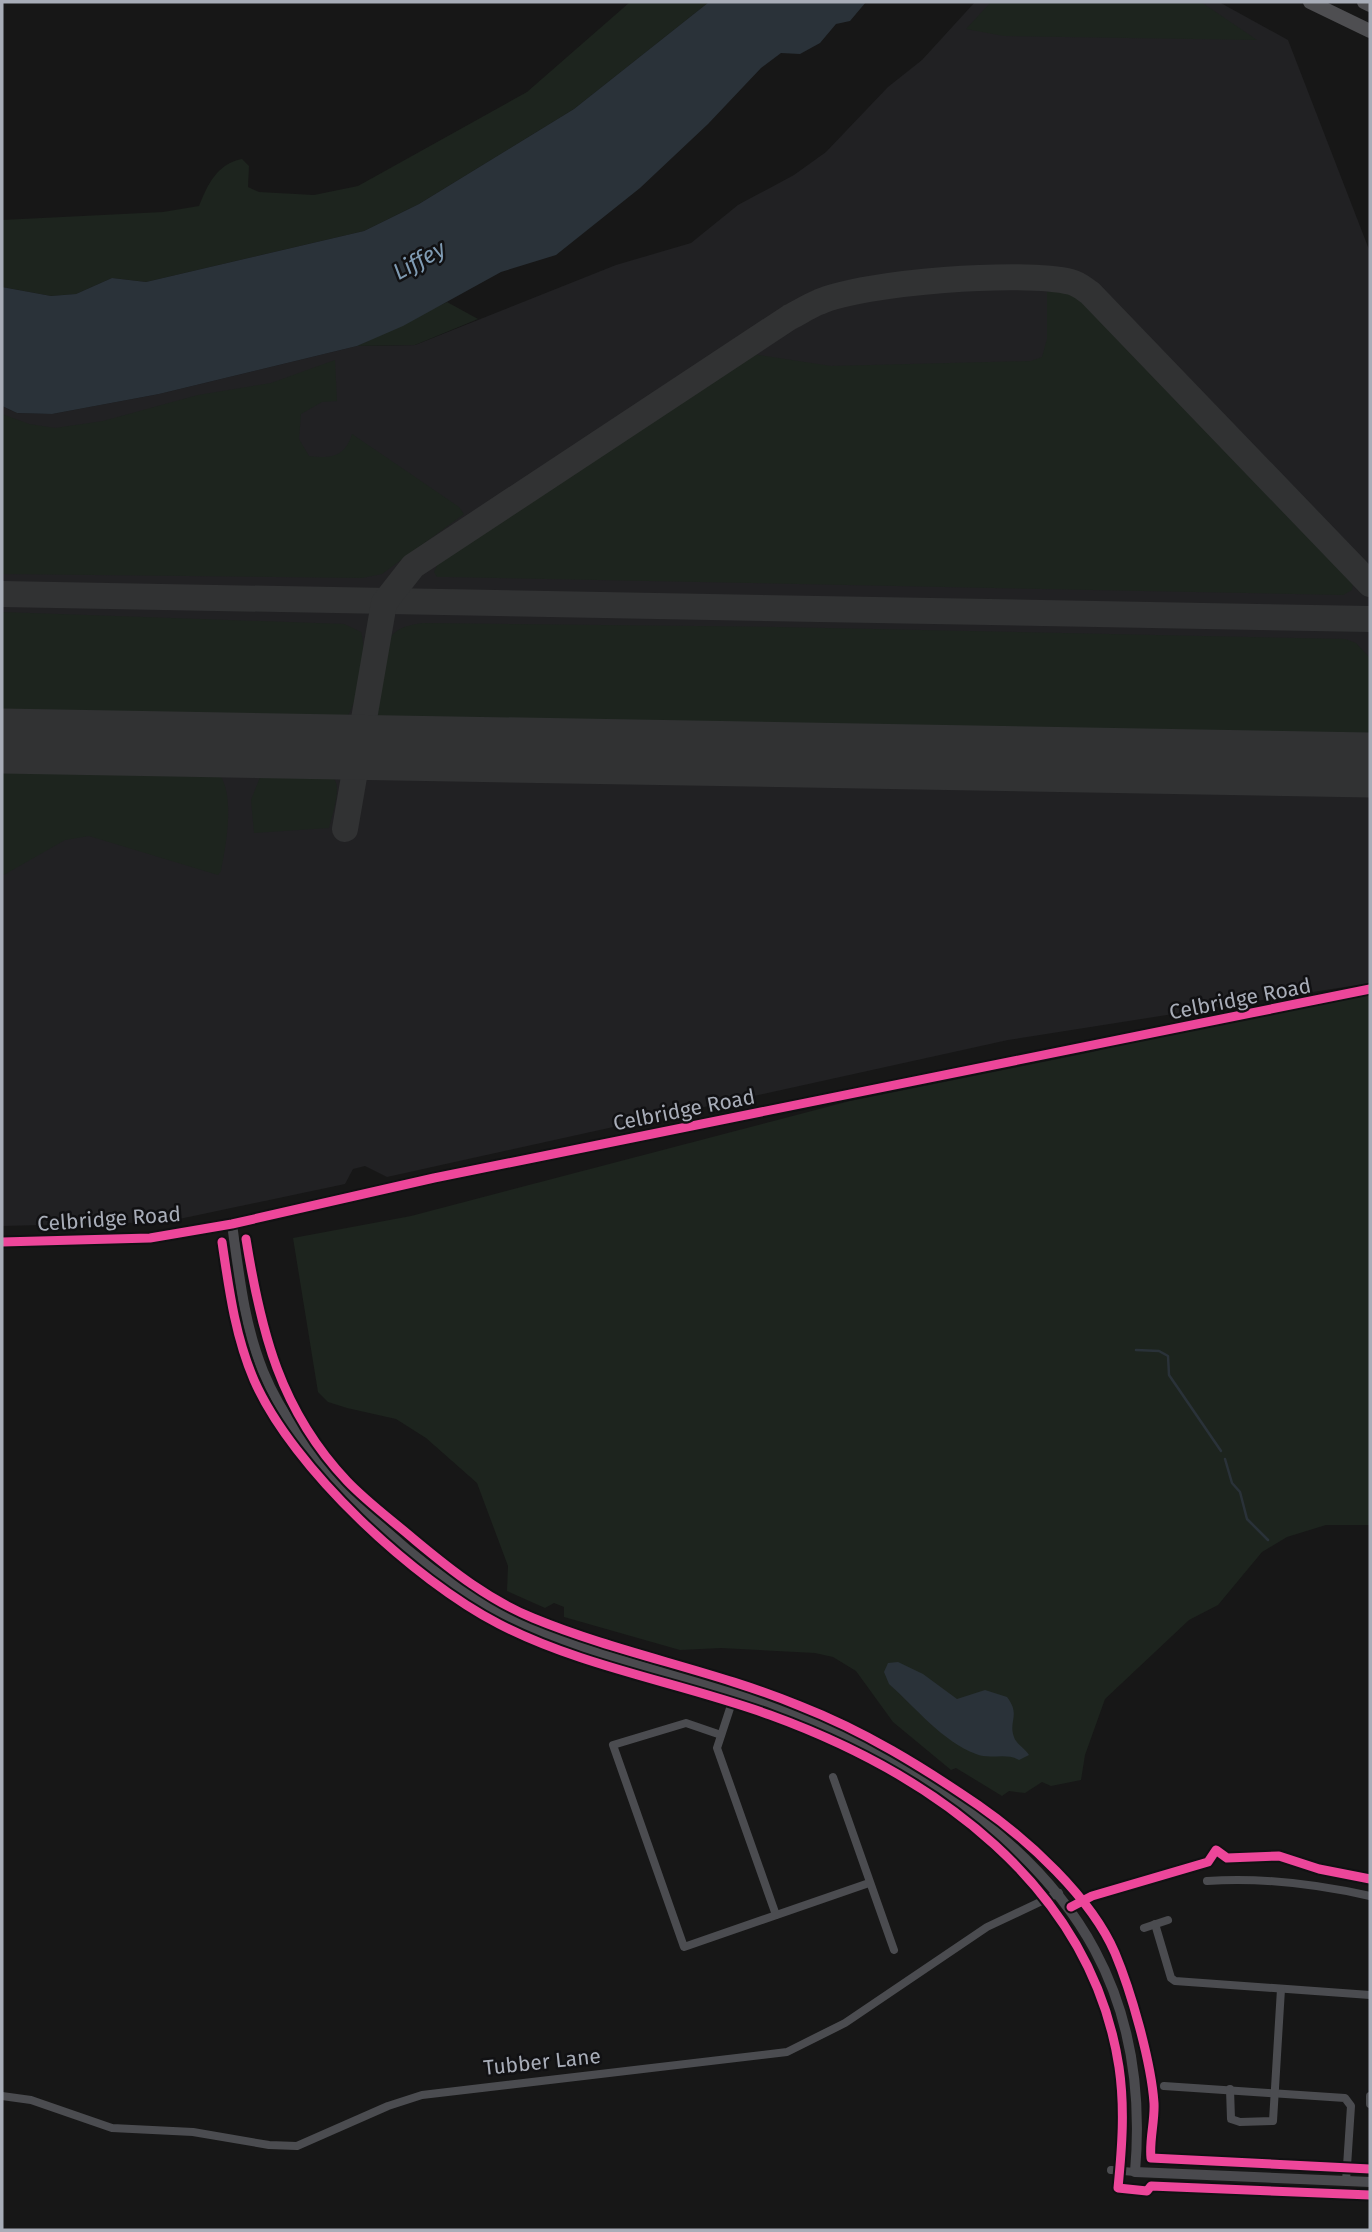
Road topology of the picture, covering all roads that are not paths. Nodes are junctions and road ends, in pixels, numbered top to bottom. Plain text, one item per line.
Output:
1 (1310, 2) edge
2 (1364, 2) edge
3 (1370, 5) edge
4 (1370, 30) edge
5 (1370, 989) edge
6 (232, 1224) junction
7 (2, 1242) edge
8 (735, 1693) junction
9 (721, 1735) junction
10 (832, 1777) dead end
11 (1216, 1850) dead end
12 (1370, 1879) edge
13 (1207, 1881) dead end
14 (869, 1883) junction
15 (1059, 1893) junction
16 (1370, 1896) edge
17 (776, 1915) junction
18 (1168, 1920) dead end
19 (1155, 1924) junction
20 (1144, 1928) dead end
21 (894, 1950) dead end
22 (1280, 1989) junction
23 (1370, 1995) edge
24 (1164, 2086) dead end
25 (1230, 2089) junction
26 (1275, 2093) junction
27 (2, 2096) edge
28 (1370, 2096) edge
29 (1370, 2104) edge
30 (1111, 2170) dead end
31 (1135, 2172) junction
32 (1346, 2180) junction
33 (1370, 2182) edge

1 - 4 highway
2 - 3 highway
5 - 6 street, Celbridge Road
6 - 7 street, Celbridge Road
6 - 8 street
8 - 9 street
8 - 15 street
9 - 17 street
9 - 17 street
10 - 14 street
11 - 12 street
13 - 16 street
14 - 17 street
14 - 21 street
15 - 27 street, Tubber Lane
15 - 31 street
18 - 19 street
19 - 20 street
19 - 22 street
22 - 23 street
22 - 26 street
24 - 25 street
25 - 26 street
25 - 26 street
26 - 32 street
28 - 29 street
30 - 31 street
31 - 32 street
32 - 33 street

